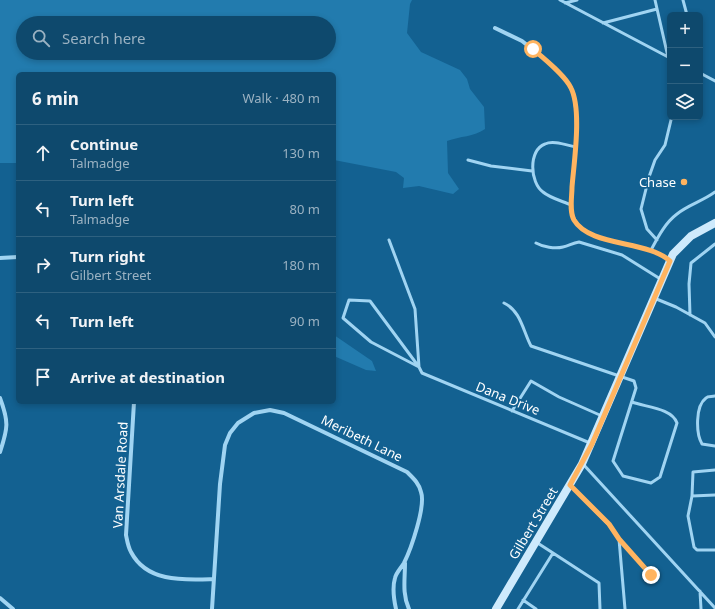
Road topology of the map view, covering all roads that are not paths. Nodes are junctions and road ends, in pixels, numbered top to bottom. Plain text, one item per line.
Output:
1 (560, 0) edge
2 (577, 0) edge
3 (655, 0) edge
4 (683, 0) edge
5 (565, 3) junction
6 (657, 9) junction
7 (686, 12) edge
8 (603, 23) junction
9 (495, 28) dead end
10 (667, 49) edge
11 (541, 56) joint
12 (667, 56) edge
13 (703, 74) edge
14 (715, 81) edge
15 (671, 120) dead end
16 (576, 147) junction
17 (468, 160) dead end
18 (532, 171) junction
19 (715, 192) edge
20 (571, 205) junction
21 (715, 223) edge
22 (389, 240) dead end
23 (656, 240) junction
24 (536, 243) dead end
25 (715, 244) edge
26 (651, 250) junction
27 (16, 256) edge
28 (0, 258) edge
29 (670, 261) junction
30 (662, 280) junction
31 (654, 298) junction
32 (504, 304) dead end
33 (690, 315) junction
34 (715, 337) edge
35 (420, 367) junction
36 (621, 376) junction
37 (715, 396) edge
38 (0, 398) edge
39 (632, 402) junction
40 (134, 404) edge
41 (512, 410) junction
42 (604, 417) junction
43 (592, 444) junction
44 (715, 446) edge
45 (0, 452) edge
46 (582, 464) junction
47 (715, 470) edge
48 (570, 485) junction
49 (715, 495) edge
50 (692, 496) junction
51 (619, 539) junction
52 (536, 542) junction
53 (715, 550) edge
54 (553, 553) junction
55 (405, 562) junction
56 (651, 575) dead end
57 (214, 580) junction
58 (700, 591) junction
59 (0, 598) edge
60 (523, 600) junction
61 (715, 608) edge
62 (13, 609) edge
63 (212, 609) edge
64 (396, 609) edge
65 (409, 609) edge
66 (496, 609) edge
67 (518, 609) edge
68 (536, 609) edge
69 (600, 609) edge
70 (625, 609) edge
71 (701, 609) edge

1 - 5 lane
2 - 5 lane
3 - 6 lane
4 - 7 lane
5 - 8 lane
6 - 8 lane
6 - 10 lane
8 - 12 lane
9 - 11 street
11 - 16 lane
13 - 14 lane
15 - 23 lane
16 - 18 lane
16 - 20 lane
17 - 18 lane
18 - 20 lane
19 - 23 lane
20 - 26 lane
21 - 29 street, Gilbert Street
22 - 35 lane
23 - 26 lane
24 - 30 lane
25 - 33 lane
26 - 29 lane
27 - 28 street
29 - 30 street, Gilbert Street
30 - 31 street, Gilbert Street
31 - 33 lane
31 - 36 street, Gilbert Street
32 - 36 lane
33 - 34 lane
35 - 35 lane
35 - 41 lane, Dana Drive
36 - 39 lane
36 - 42 street, Gilbert Street
37 - 44 lane
38 - 45 street
39 - 39 lane
40 - 57 street, Van Arsdale Road
41 - 42 lane
41 - 43 lane, Dana Drive
42 - 43 street, Gilbert Street
43 - 46 street, Gilbert Street
46 - 48 street, Gilbert Street
46 - 58 lane
47 - 50 lane
48 - 51 lane
48 - 52 street, Gilbert Street
49 - 50 lane
50 - 53 lane
51 - 56 lane
51 - 70 lane
52 - 54 lane
52 - 66 street, Gilbert Street
54 - 60 lane
54 - 69 lane
55 - 57 street, Meribeth Lane
55 - 64 street, Meribeth Lane
55 - 65 street, Meribeth Lane
57 - 63 street, Meribeth Lane
58 - 61 lane
58 - 71 lane
59 - 62 street
60 - 67 lane
60 - 68 lane

